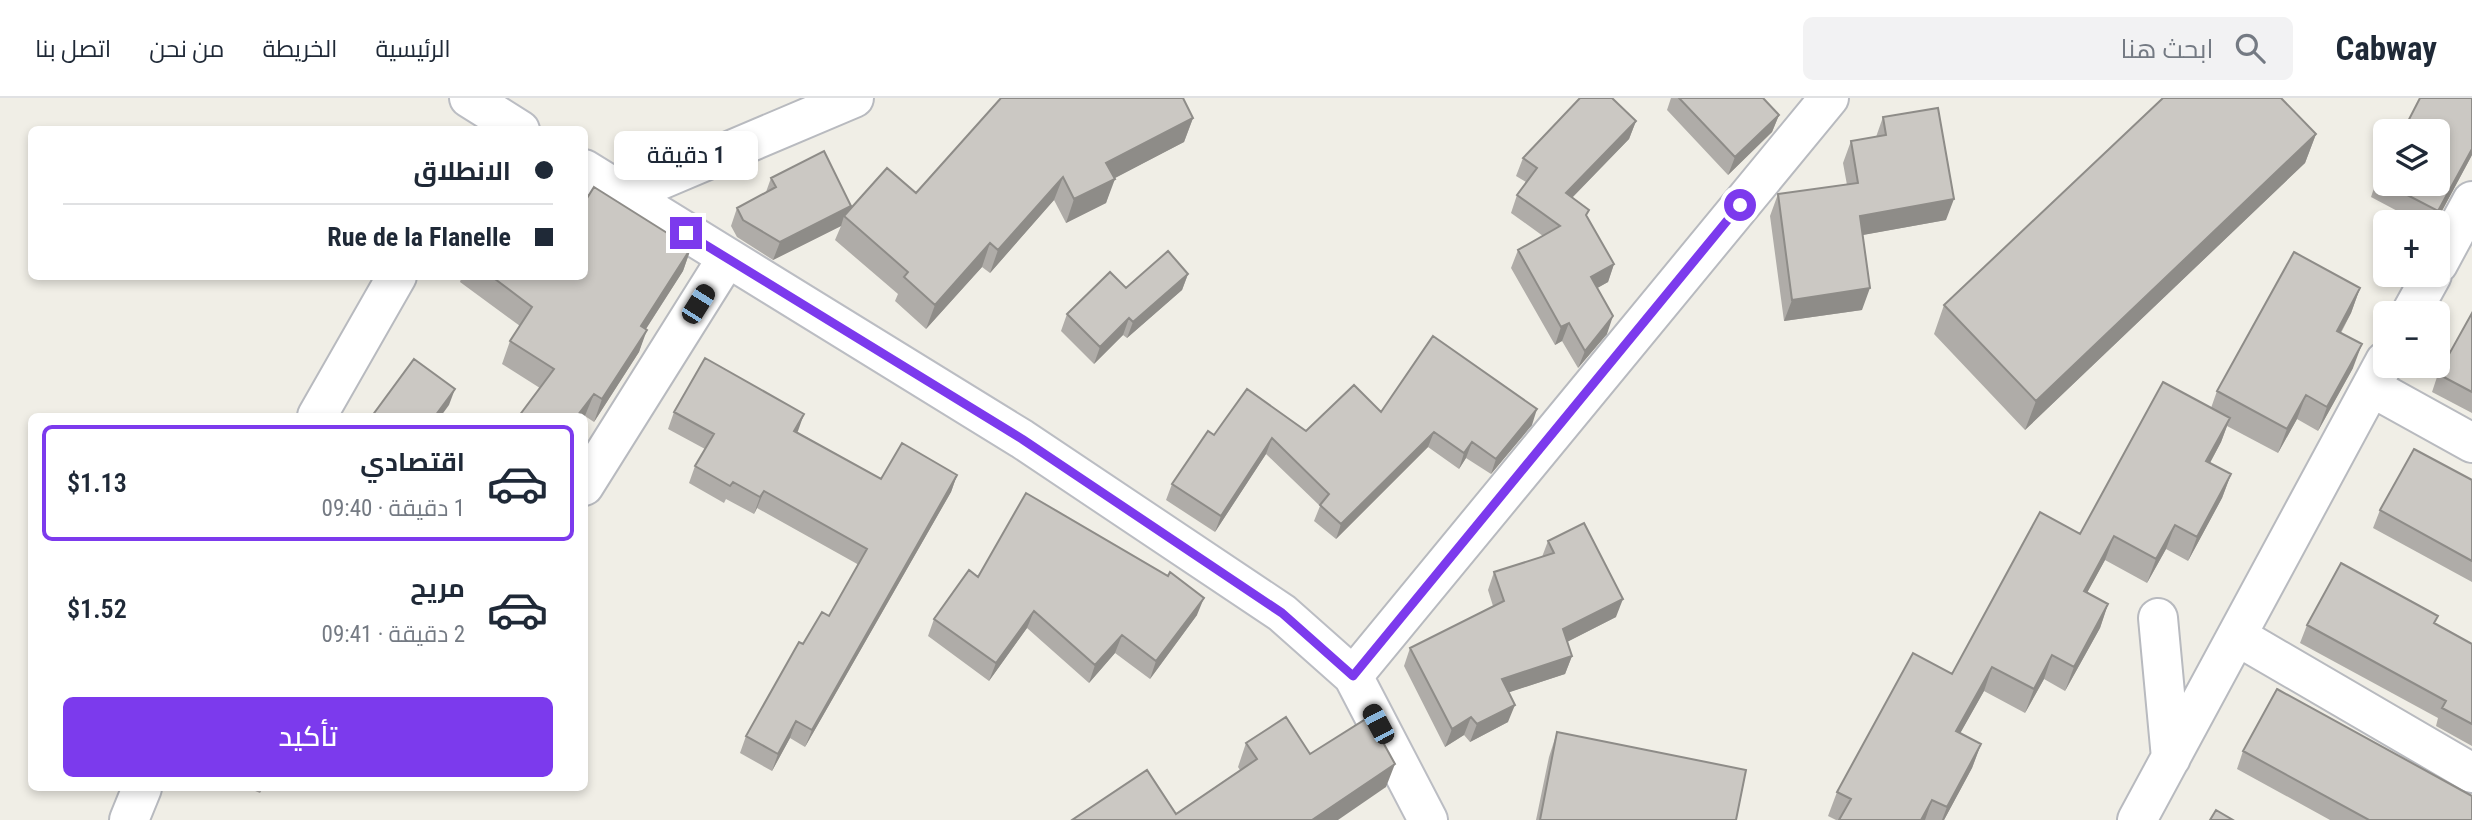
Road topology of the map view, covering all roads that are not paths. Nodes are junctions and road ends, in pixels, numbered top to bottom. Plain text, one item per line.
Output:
1 (854, 98) edge
2 (1829, 98) edge
3 (588, 172) edge
4 (625, 195) junction
5 (2472, 201) edge
6 (2450, 242) edge
7 (727, 258) junction
8 (395, 280) edge
9 (2376, 378) edge
10 (2383, 378) edge
11 (319, 413) edge
12 (2472, 443) edge
13 (588, 480) edge
14 (2158, 618) dead end
15 (2237, 636) junction
16 (1353, 676) junction
17 (2171, 758) junction
18 (2472, 773) edge
19 (141, 791) edge
20 (129, 820) edge
21 (1428, 820) edge
22 (2137, 820) edge

1 - 4 street
2 - 16 street
3 - 4 street
4 - 7 street
5 - 6 street
7 - 13 street
7 - 16 street
8 - 11 street
9 - 15 street
10 - 12 street
14 - 17 street
15 - 17 street
15 - 18 street
16 - 21 street
17 - 22 street
19 - 20 street

